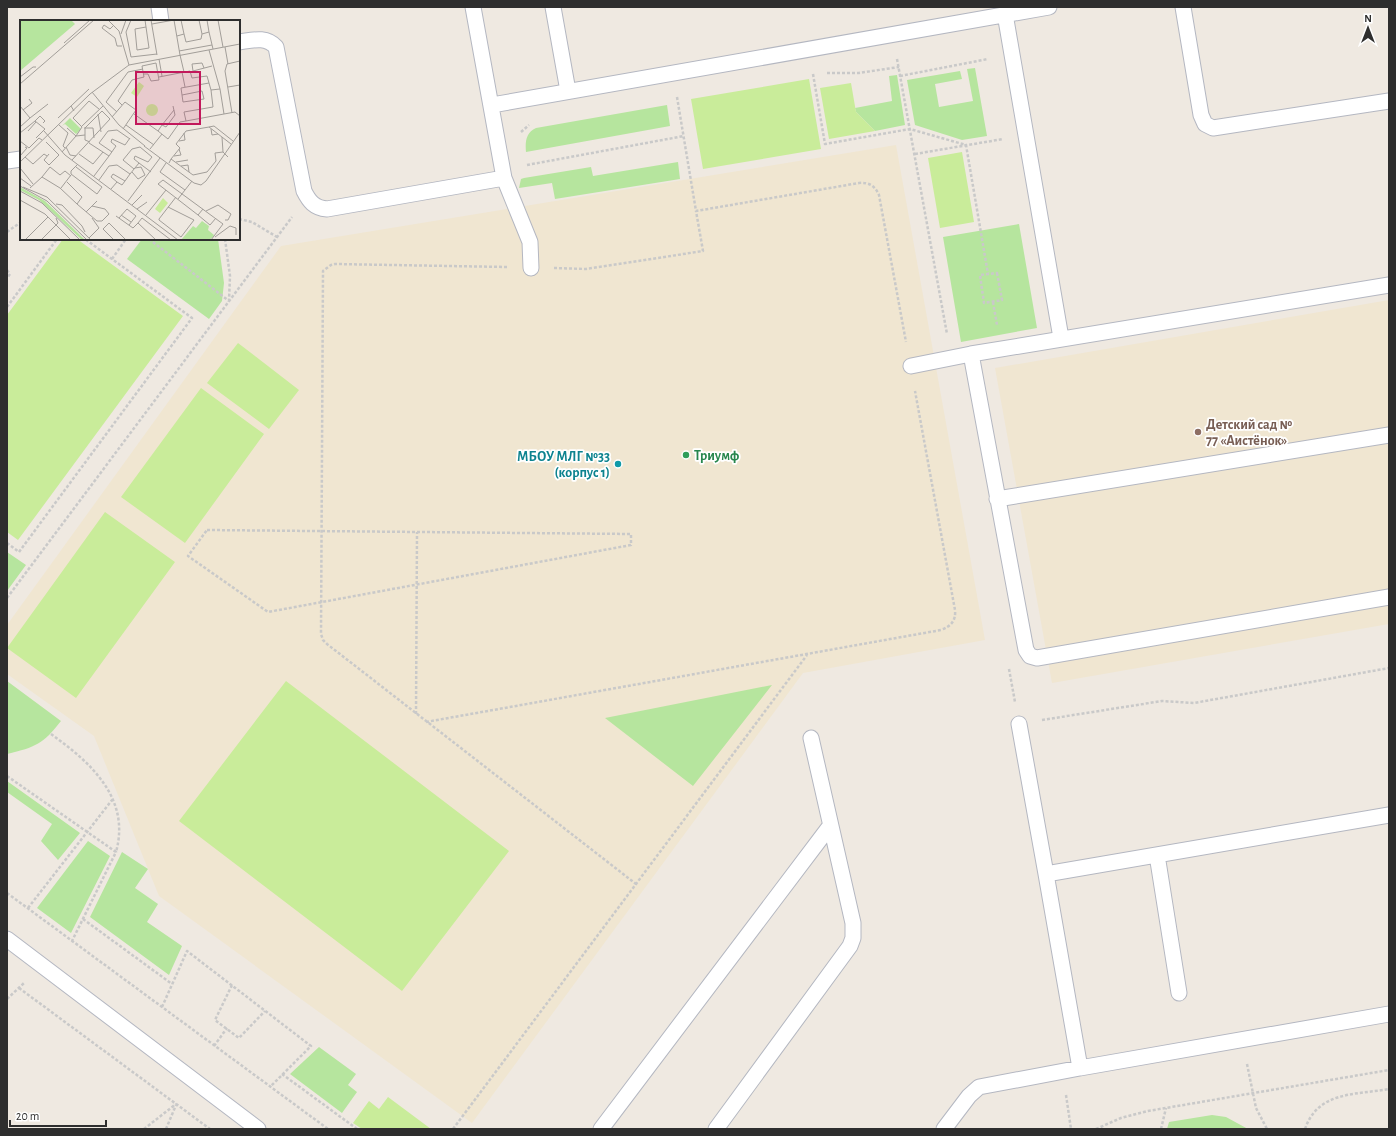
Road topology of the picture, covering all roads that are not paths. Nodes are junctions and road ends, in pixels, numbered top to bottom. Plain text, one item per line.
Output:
1 (159, 7) edge
2 (473, 7) edge
3 (553, 7) edge
4 (1049, 7) edge
5 (1183, 7) edge
6 (1005, 14) junction
7 (161, 20) edge
8 (240, 42) edge
9 (568, 91) junction
10 (1389, 101) edge
11 (492, 105) junction
12 (20, 159) edge
13 (7, 161) edge
14 (503, 174) junction
15 (531, 268) road end
16 (1389, 285) edge
17 (1061, 338) junction
18 (971, 354) junction
19 (911, 366) road end
20 (1389, 435) edge
21 (997, 499) junction
22 (1389, 597) edge
23 (1019, 724) road end
24 (811, 738) dead end
25 (1389, 815) edge
26 (830, 826) junction
27 (1157, 855) junction
28 (1046, 874) junction
29 (7, 939) edge
30 (1179, 993) dead end
31 (1389, 1014) edge
32 (1080, 1068) junction
33 (258, 1129) edge
34 (601, 1129) edge
35 (716, 1129) edge
36 (944, 1129) edge

1 - 7 lane
2 - 11 lane
3 - 9 lane
4 - 6 lane
5 - 10 lane
6 - 9 lane
6 - 17 lane
8 - 14 lane
9 - 11 lane
11 - 14 lane
12 - 13 lane
14 - 15 lane
16 - 17 lane
17 - 18 lane
18 - 19 lane
18 - 21 lane
20 - 21 lane
21 - 22 lane
23 - 28 lane
24 - 26 lane
25 - 27 lane
26 - 34 lane
26 - 35 lane
27 - 28 lane
27 - 30 lane
28 - 32 lane
29 - 33 lane
31 - 32 lane
32 - 36 lane

